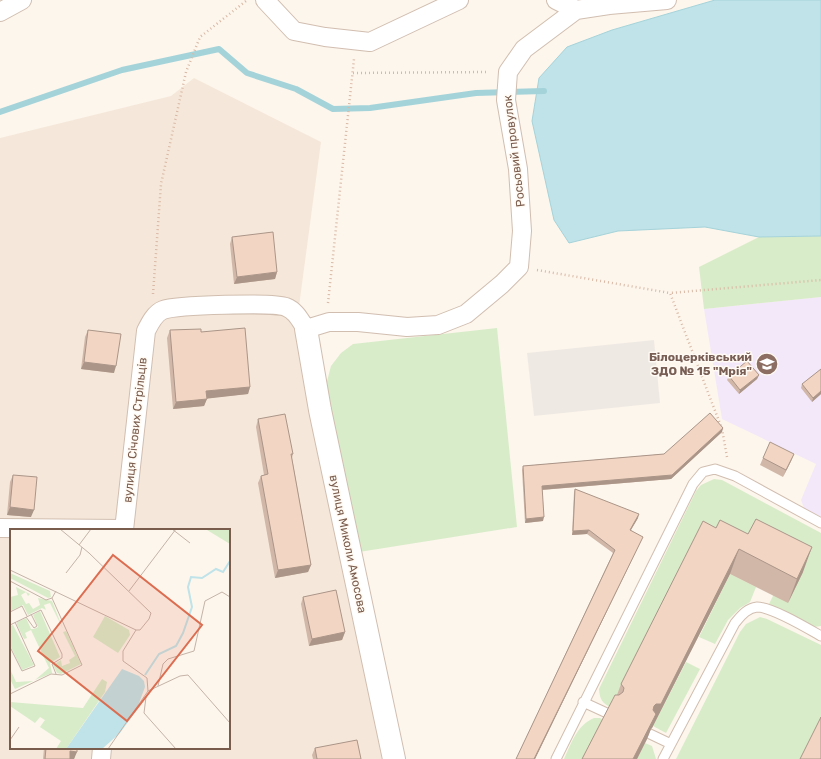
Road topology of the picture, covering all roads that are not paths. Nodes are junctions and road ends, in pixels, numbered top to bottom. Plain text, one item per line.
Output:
1 (22, 0) edge
2 (266, 0) edge
3 (459, 0) edge
4 (556, 0) edge
5 (667, 0) edge
6 (614, 3) edge
7 (576, 10) junction
8 (0, 12) edge
9 (316, 326) junction
10 (821, 523) edge
11 (0, 528) edge
12 (124, 529) edge
13 (821, 636) edge
14 (583, 702) junction
15 (609, 714) edge
16 (650, 734) edge
17 (671, 744) junction
18 (102, 749) edge
19 (101, 759) edge
20 (394, 759) edge
21 (556, 759) edge
22 (663, 759) edge

1 - 8 street
2 - 3 street
4 - 7 street
5 - 6 street
6 - 7 street
7 - 9 street, Росьовий провулок
9 - 12 street, вулиця Січових Стрільців
9 - 20 street, вулиця Миколи Амосова
10 - 14 lane
11 - 12 street
13 - 17 lane
14 - 15 lane
14 - 21 lane
16 - 17 lane
17 - 22 lane
18 - 19 street

